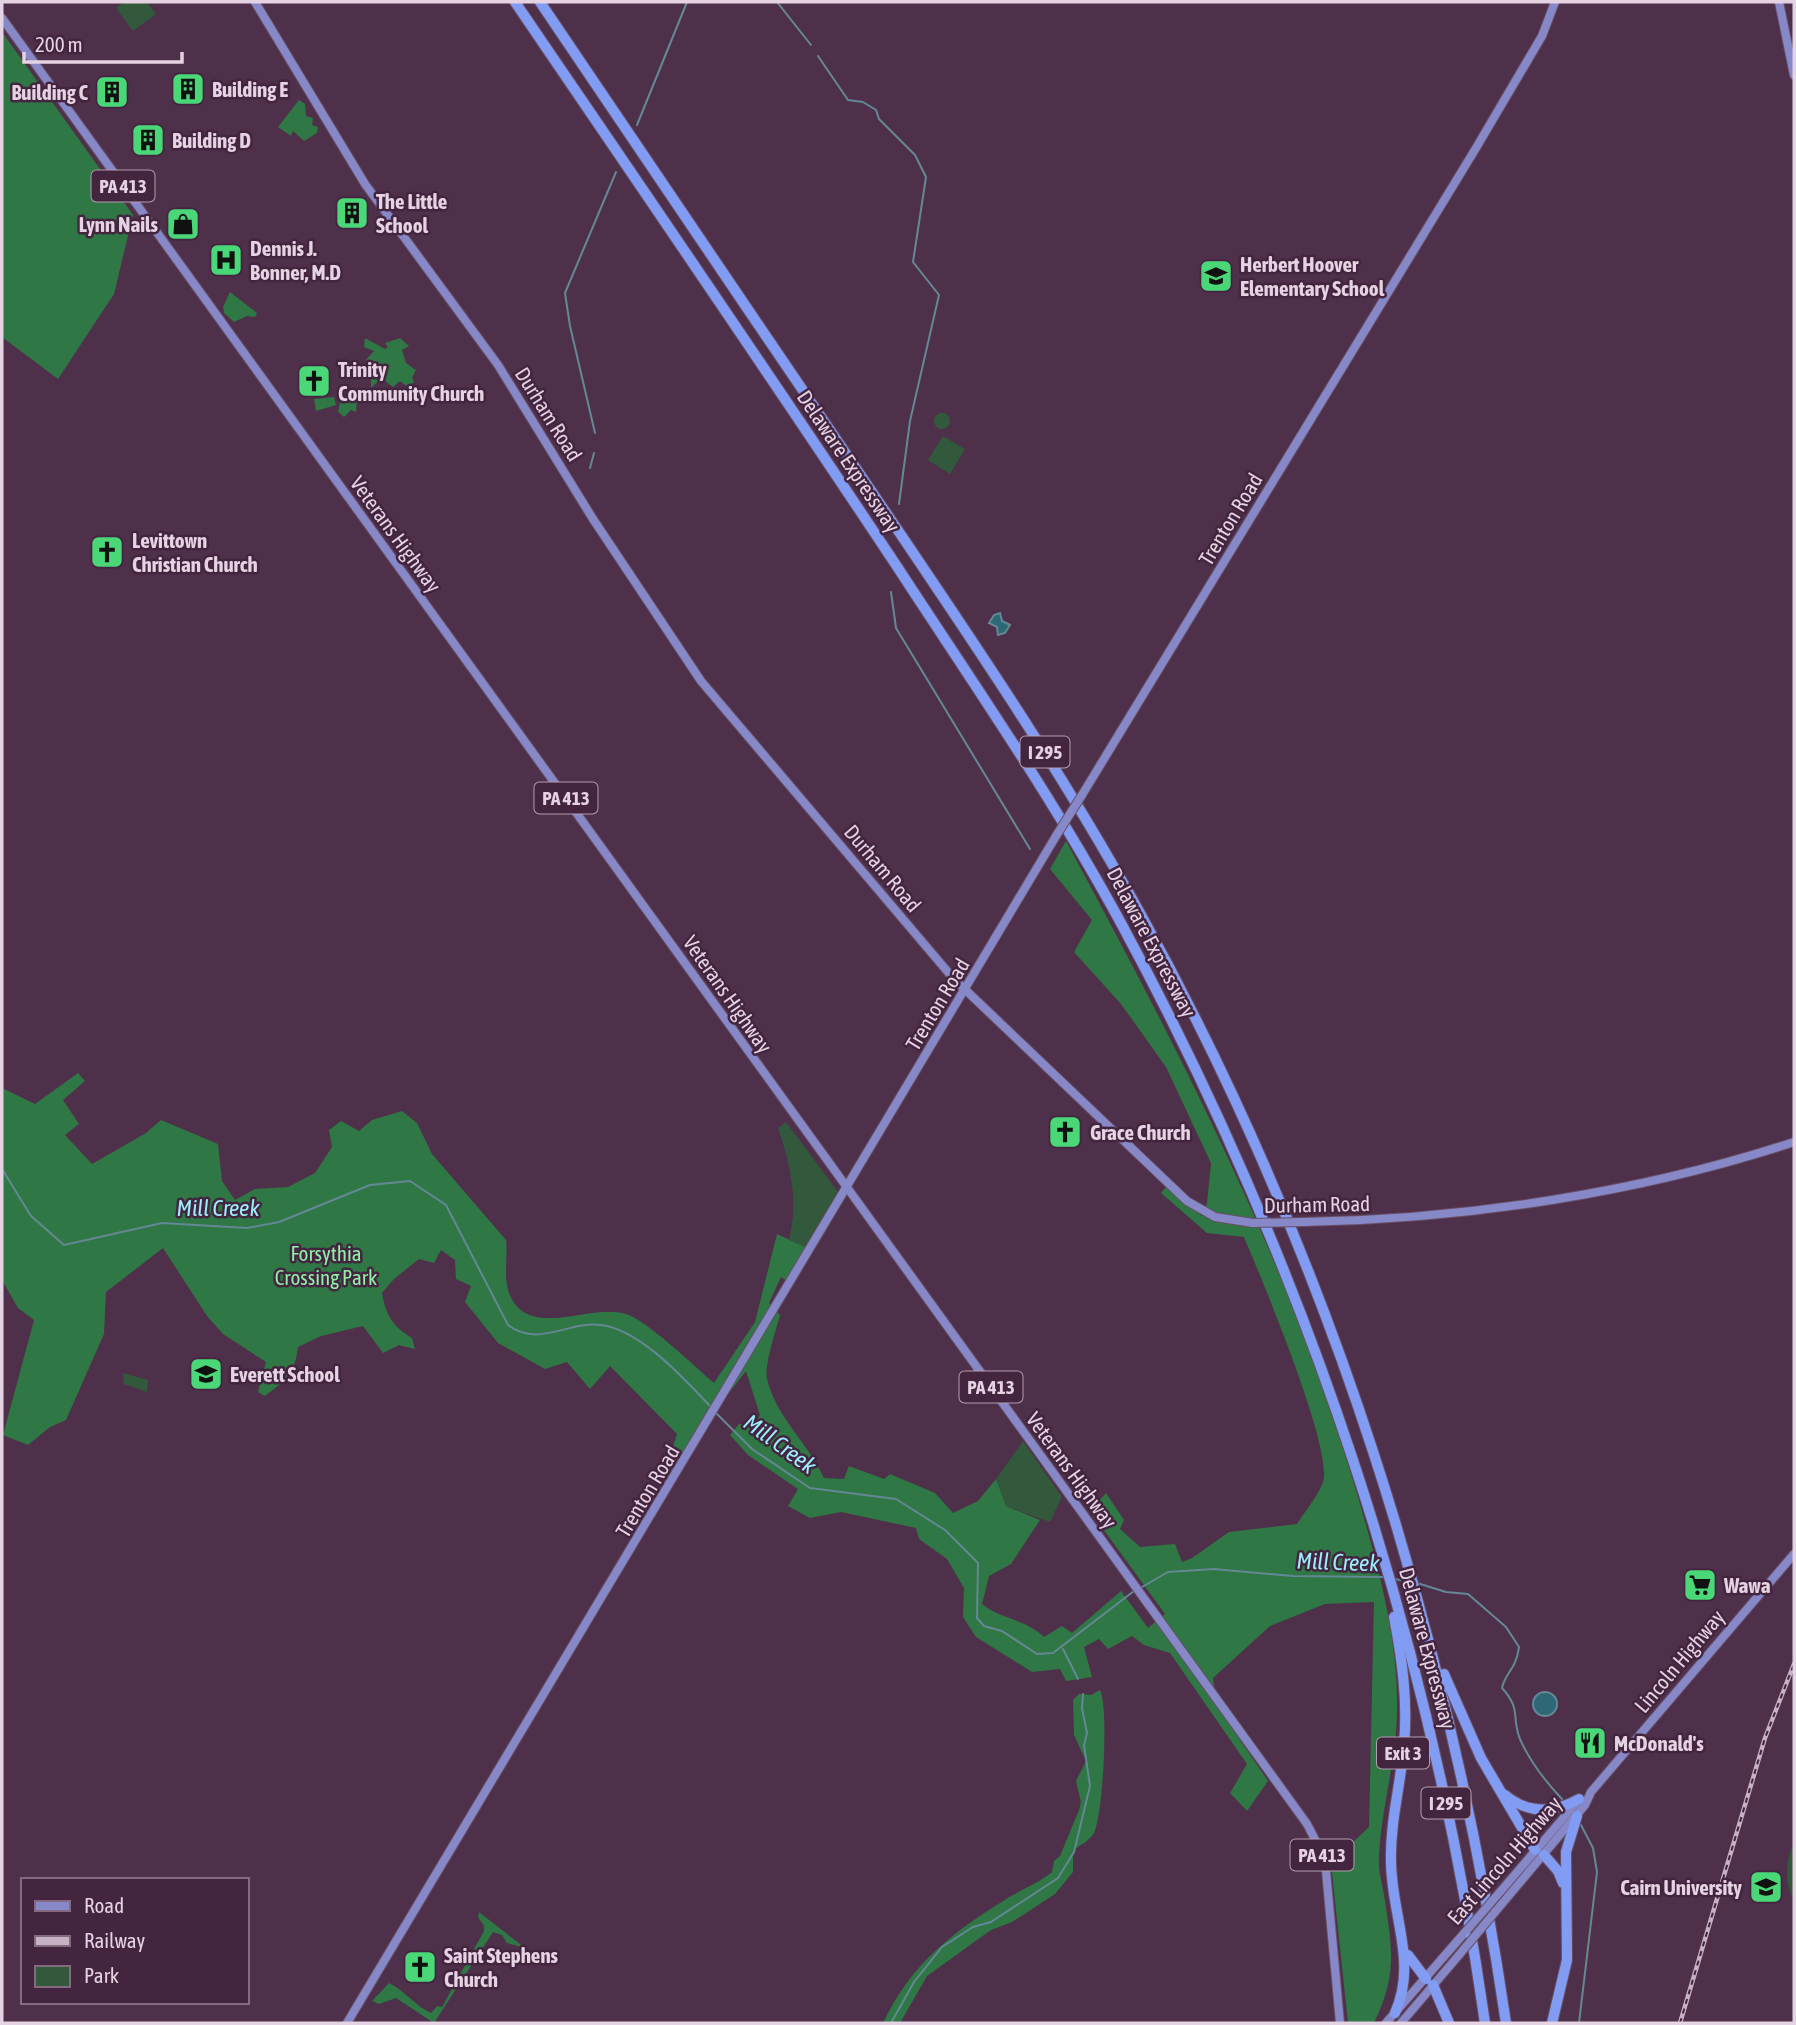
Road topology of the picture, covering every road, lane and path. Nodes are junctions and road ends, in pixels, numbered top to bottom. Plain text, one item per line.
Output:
1 (255, 2) edge
2 (515, 2) edge
3 (540, 2) edge
4 (1555, 2) edge
5 (1779, 2) edge
6 (2, 18) edge
7 (1794, 75) edge
8 (966, 990) junction
9 (1794, 1142) edge
10 (847, 1189) junction
11 (1382, 1551) joint
12 (1794, 1554) edge
13 (1391, 1587) junction
14 (1429, 1636) junction
15 (1500, 1791) junction
16 (1591, 1792) junction
17 (1579, 1799) junction
18 (1577, 1816) junction
19 (1540, 1853) junction
20 (1566, 1890) junction
21 (1405, 1948) junction
22 (1429, 1982) junction
23 (1395, 2013) junction
24 (346, 2023) edge
25 (1340, 2023) edge
26 (1386, 2023) edge
27 (1401, 2023) edge
28 (1449, 2023) edge
29 (1485, 2023) edge
30 (1506, 2023) edge
31 (1552, 2023) edge

1 - 8 main road, Durham Road
2 - 11 highway, Delaware Expressway / I 295
3 - 14 highway, Delaware Expressway / I 295
4 - 8 main road, Trenton Road, bridge
5 - 7 main road
6 - 10 main road, Veterans Highway / PA 413
8 - 9 main road, Durham Road, bridge
8 - 10 main road, Trenton Road
10 - 24 main road, Trenton Road
10 - 25 main road, Veterans Highway / PA 413
11 - 13 highway, Exit 3
12 - 16 main road, Lincoln Highway
13 - 21 highway, Exit 3
13 - 29 highway, Delaware Expressway / I 295
14 - 15 highway
14 - 30 highway, Delaware Expressway / I 295
15 - 17 highway
15 - 19 highway
16 - 17 main road, East Lincoln Highway
16 - 18 main road, East Lincoln Highway
17 - 19 main road, East Lincoln Highway
18 - 19 main road, East Lincoln Highway
18 - 20 highway
19 - 20 highway
19 - 22 main road, East Lincoln Highway, bridge
19 - 22 main road, East Lincoln Highway, bridge
20 - 31 highway
21 - 22 highway
21 - 23 highway
22 - 23 main road, East Lincoln Highway
22 - 27 main road, East Lincoln Highway
22 - 28 highway
23 - 26 main road, East Lincoln Highway

